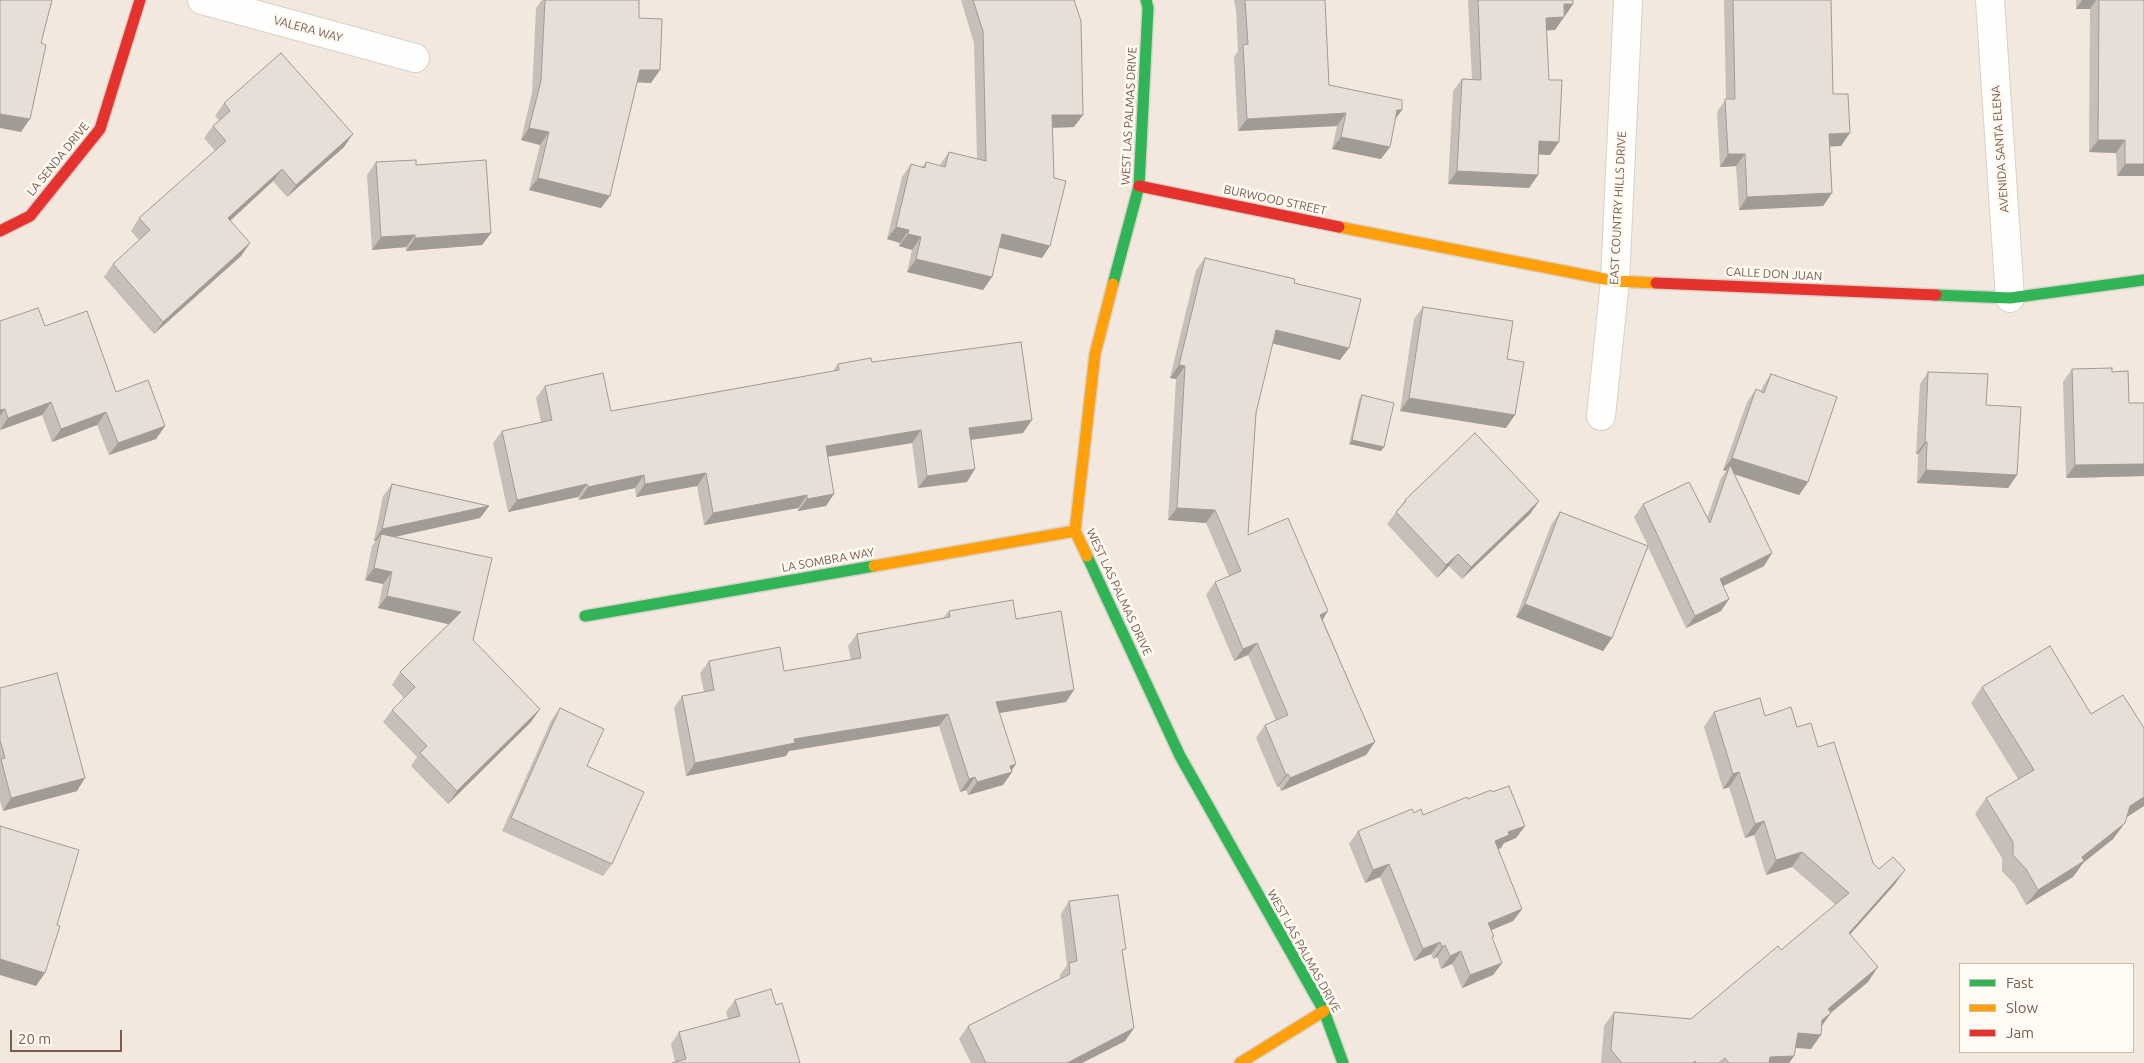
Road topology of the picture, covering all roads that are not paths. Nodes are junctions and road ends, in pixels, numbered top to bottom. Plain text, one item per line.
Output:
1 (140, 0) edge
2 (202, 0) edge
3 (1146, 0) edge
4 (1628, 0) edge
5 (1990, 0) edge
6 (415, 58) dead end
7 (1139, 186) junction
8 (0, 231) edge
9 (1405, 241) joint
10 (2144, 280) edge
11 (1615, 281) junction
12 (2010, 298) junction
13 (1601, 416) dead end
14 (1075, 531) junction
15 (585, 616) dead end
16 (1324, 1011) junction
17 (1240, 1063) edge
18 (1343, 1063) edge

1 - 8 street, LA SENDA DRIVE
2 - 6 street, VALERA WAY
3 - 7 street, WEST LAS PALMAS DRIVE
4 - 11 street, EAST COUNTRY HILLS DRIVE
5 - 12 street, AVENIDA SANTA ELENA
7 - 9 street, BURWOOD STREET
7 - 14 street, WEST LAS PALMAS DRIVE
9 - 11 street, CALLE DON JUAN
10 - 12 street, CALLE DON JUAN
11 - 12 street, CALLE DON JUAN
11 - 13 street, EAST COUNTRY HILLS DRIVE
14 - 15 street, LA SOMBRA WAY
14 - 16 street, WEST LAS PALMAS DRIVE
16 - 17 street
16 - 18 street, WEST LAS PALMAS DRIVE

